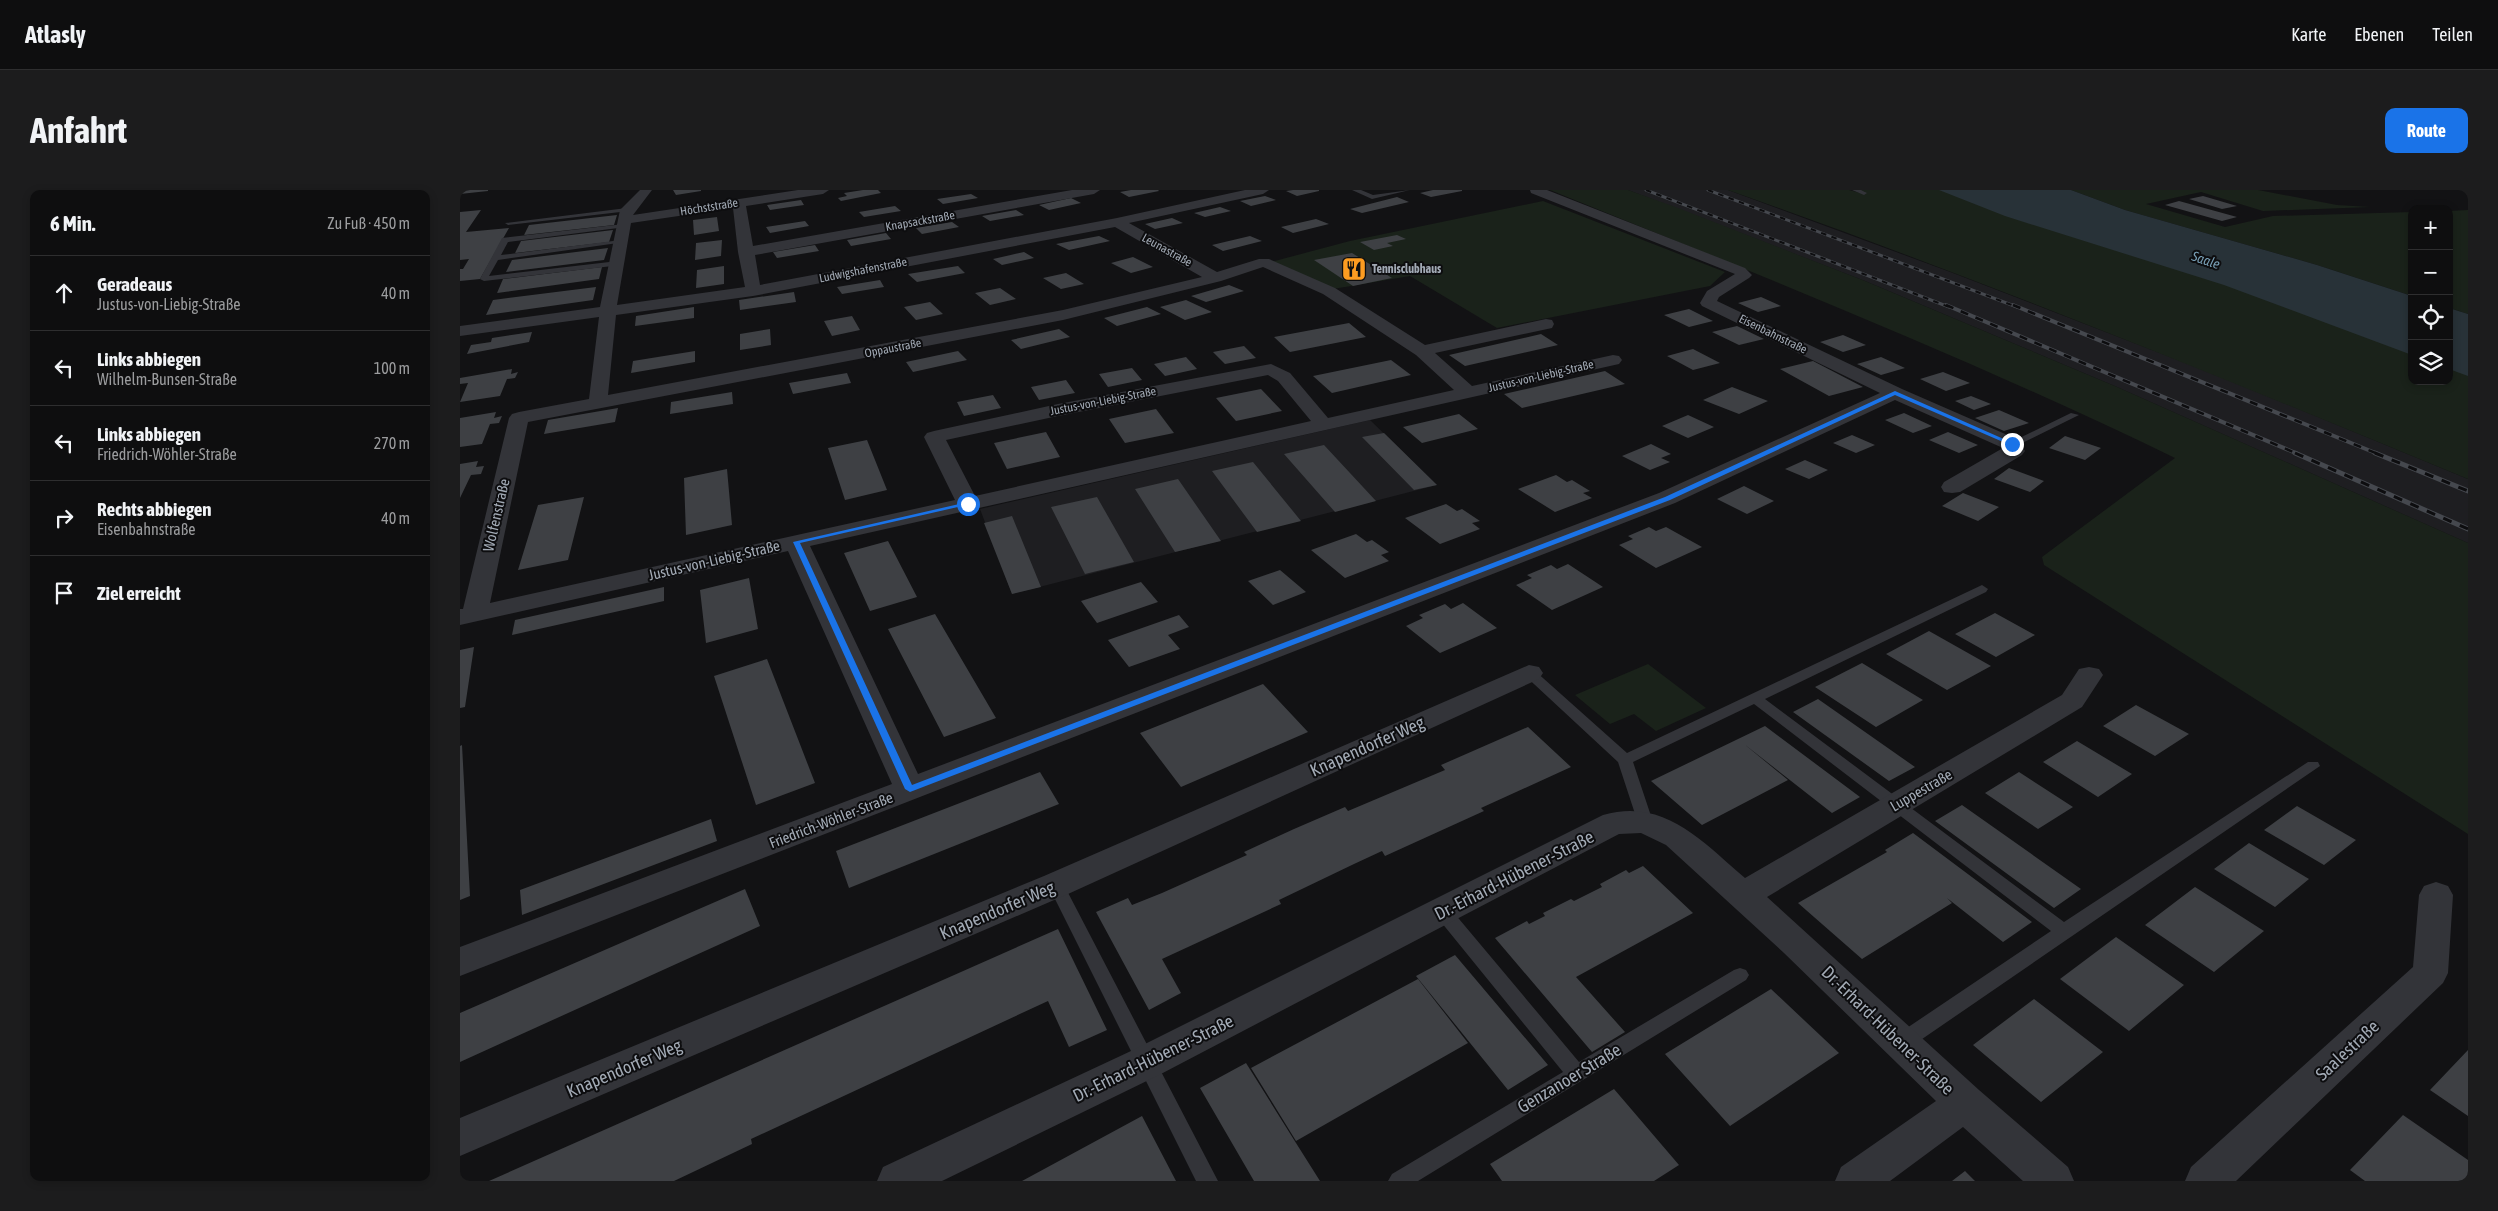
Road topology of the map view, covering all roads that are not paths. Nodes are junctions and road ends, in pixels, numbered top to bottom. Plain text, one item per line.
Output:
1 (646, 190) edge
2 (823, 190) edge
3 (1094, 190) edge
4 (1263, 190) edge
5 (1355, 190) edge
6 (1407, 190) edge
7 (1536, 190) edge
8 (1855, 190) edge
9 (1864, 193) dead end
10 (1109, 199) dead end
11 (739, 202) junction
12 (1124, 208) dead end
13 (1140, 217) junction
14 (1117, 222) junction
15 (508, 223) dead end
16 (624, 225) junction
17 (745, 252) junction
18 (495, 258) junction
19 (1264, 262) joint
20 (618, 263) junction
21 (1216, 278) junction
22 (753, 291) junction
23 (608, 310) junction
24 (1546, 324) dead end
25 (460, 331) edge
26 (1422, 351) junction
27 (1613, 360) dead end
28 (1469, 393) junction
29 (1895, 393) junction
30 (598, 402) junction
31 (2074, 415) dead end
32 (519, 418) joint
33 (1324, 426) junction
34 (2012, 444) junction
35 (1952, 487) dead end
36 (968, 504) junction
37 (796, 542) junction
38 (1982, 589) dead end
39 (467, 615) edge
40 (1529, 674) joint
41 (2090, 675) dead end
42 (1755, 698) junction
43 (1625, 760) junction
44 (2314, 766) dead end
45 (910, 789) junction
46 (1896, 805) junction
47 (1645, 822) junction
48 (1056, 885) junction
49 (2436, 894) dead end
50 (1743, 895) junction
51 (1443, 912) junction
52 (2064, 931) junction
53 (460, 962) edge
54 (1740, 975) dead end
55 (1902, 1042) junction
56 (1145, 1063) junction
57 (1576, 1073) junction
58 (1965, 1103) junction
59 (460, 1137) edge
60 (898, 1181) edge
61 (1207, 1181) edge
62 (1399, 1181) edge
63 (1856, 1181) edge
64 (2053, 1181) edge
65 (2206, 1181) edge

1 - 16 street
2 - 11 street, Höchststraße
3 - 10 street
3 - 17 street, Knapsackstraße
4 - 13 street, Ludwigshafenstraße
5 - 6 lane
7 - 29 street, Eisenbahnstraße
8 - 9 lane
11 - 16 street, Höchststraße
11 - 17 street
12 - 13 street, Leunastraße
13 - 14 street, Ludwigshafenstraße
14 - 21 street, Leunastraße
14 - 22 street, Ludwigshafenstraße
15 - 16 lane
16 - 18 lane
16 - 18 lane
16 - 20 street
17 - 22 street
18 - 20 lane
19 - 21 street, Oppaustraße
19 - 26 street, Justus-von-Liebig-Straße
20 - 23 street
21 - 30 street, Oppaustraße
22 - 23 street, Ludwigshafenstraße
23 - 25 street, Ludwigshafenstraße
23 - 30 street
24 - 26 street
26 - 28 street, Justus-von-Liebig-Straße
27 - 28 street, Justus-von-Liebig-Straße
28 - 33 street, Justus-von-Liebig-Straße
29 - 34 street, Eisenbahnstraße
29 - 45 street, Friedrich-Wöhler-Straße
30 - 32 street, Oppaustraße
31 - 34 lane
32 - 39 street, Wolfenstraße
33 - 36 street, Justus-von-Liebig-Straße
33 - 36 street, Justus-von-Liebig-Straße
34 - 35 street
36 - 37 street, Justus-von-Liebig-Straße
37 - 39 street, Justus-von-Liebig-Straße
37 - 45 street
38 - 42 lane
40 - 43 lane
40 - 48 street, Knapendorfer Weg
41 - 46 street, Luppestraße
42 - 43 lane
42 - 46 lane
43 - 47 lane
44 - 52 lane
45 - 53 street, Friedrich-Wöhler-Straße
46 - 50 street, Luppestraße
46 - 52 lane
47 - 50 street, Dr.-Erhard-Hübener-Straße
47 - 51 street, Dr.-Erhard-Hübener-Straße
48 - 56 lane
48 - 59 street, Knapendorfer Weg
49 - 65 street, Saalestraße
50 - 55 street, Dr.-Erhard-Hübener-Straße
51 - 56 street, Dr.-Erhard-Hübener-Straße
51 - 57 lane
52 - 55 lane
54 - 57 lane, Genzanoer Straße
55 - 58 street, Dr.-Erhard-Hübener-Straße
56 - 60 street, Dr.-Erhard-Hübener-Straße
56 - 61 lane
57 - 62 lane, Genzanoer Straße
58 - 63 street
58 - 64 street, Dr.-Erhard-Hübener-Straße

